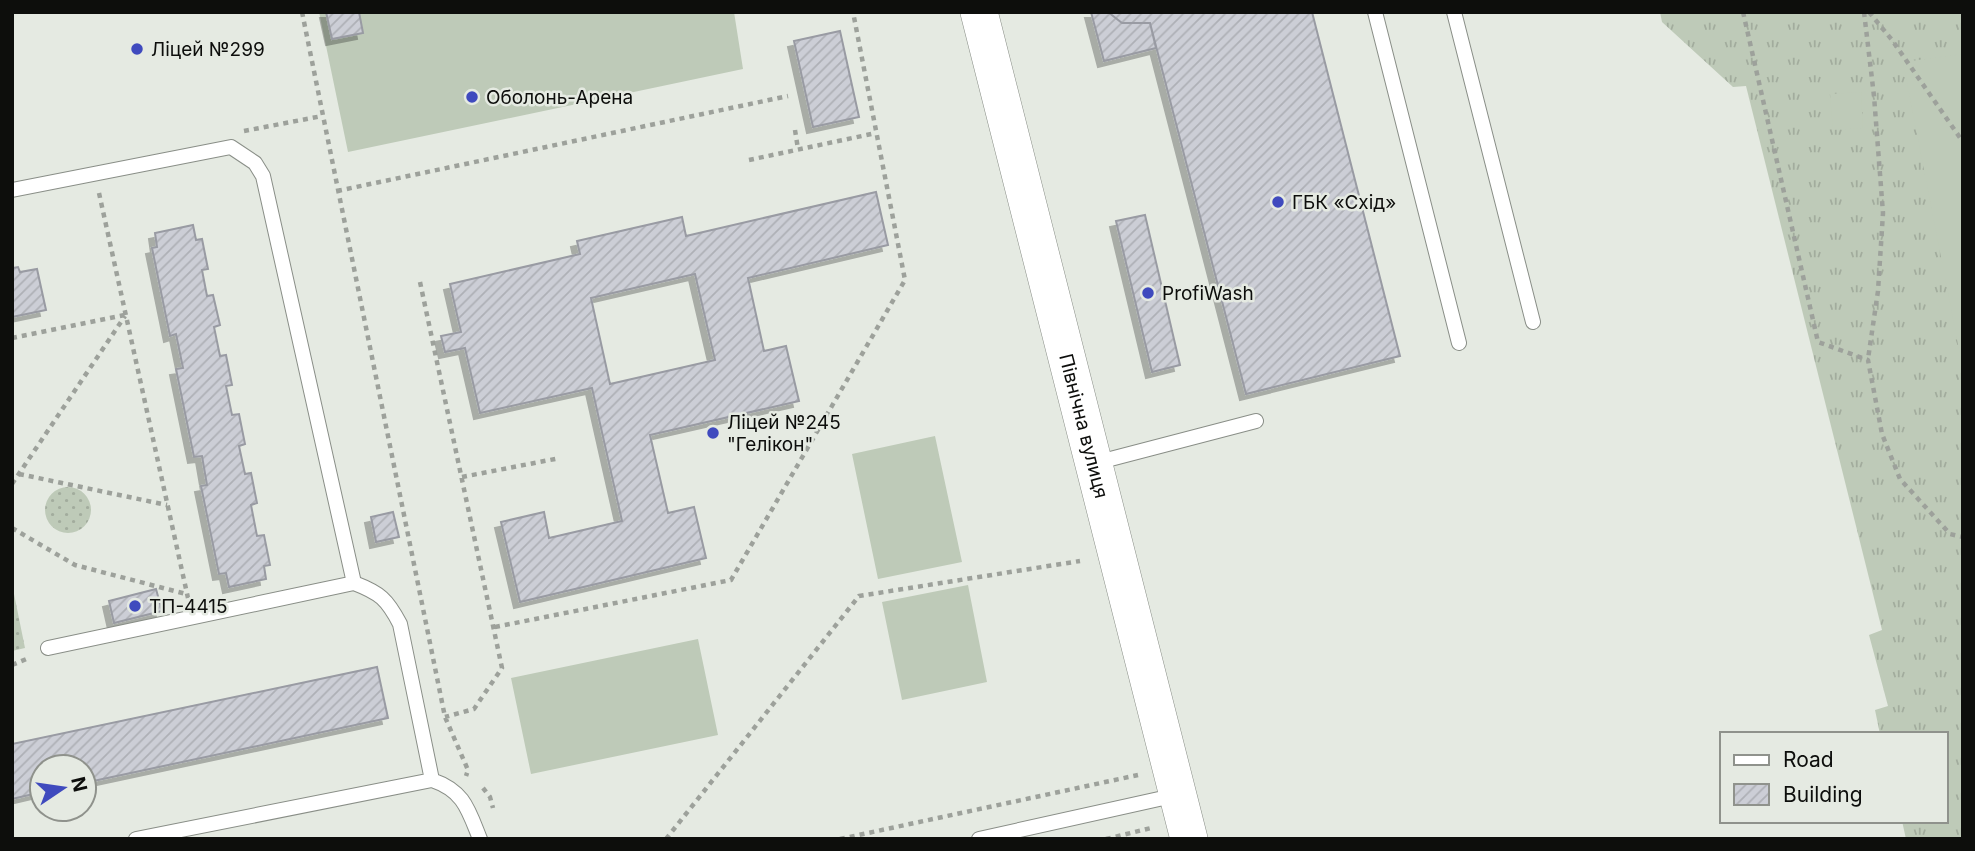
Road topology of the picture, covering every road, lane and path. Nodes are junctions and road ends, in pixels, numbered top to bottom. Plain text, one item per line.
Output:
1 (302, 12) edge
2 (853, 12) edge
3 (979, 12) edge
4 (1375, 12) edge
5 (1454, 12) edge
6 (1743, 12) edge
7 (1864, 12) edge
8 (1869, 12) edge
9 (788, 96) dead end
10 (795, 130) dead end
11 (876, 133) junction
12 (1963, 142) edge
13 (798, 150) junction
14 (750, 160) dead end
15 (95, 175) junction
16 (12, 190) edge
17 (337, 191) junction
18 (420, 282) dead end
19 (125, 315) junction
20 (1533, 322) dead end
21 (12, 338) edge
22 (1458, 343) dead end
23 (1868, 360) junction
24 (1256, 421) dead end
25 (560, 458) dead end
26 (1094, 463) junction
27 (19, 474) junction
28 (462, 477) junction
29 (12, 484) edge
30 (167, 505) junction
31 (12, 528) edge
32 (1963, 537) edge
33 (1080, 561) dead end
34 (354, 583) junction
35 (187, 594) junction
36 (192, 617) junction
37 (495, 627) junction
38 (48, 648) dead end
39 (445, 717) junction
40 (1138, 775) dead end
41 (432, 780) junction
42 (459, 794) junction
43 (1178, 794) junction
44 (1151, 828) dead end
45 (136, 839) edge
46 (480, 839) edge
47 (666, 839) edge
48 (840, 839) edge
49 (979, 839) edge
50 (1106, 839) edge
51 (1189, 839) edge

1 - 17 path
2 - 11 path
3 - 26 street, Північна вулиця
4 - 22 lane
5 - 20 lane
6 - 23 path
7 - 23 path
8 - 12 path
9 - 17 path
10 - 13 path
11 - 13 path
11 - 37 path
13 - 14 path
15 - 16 lane
15 - 19 path
15 - 34 lane
17 - 39 path
18 - 28 path
19 - 21 path
19 - 27 path
19 - 30 path
23 - 32 path
24 - 26 lane
25 - 28 path
26 - 43 street, Північна вулиця
27 - 29 path
27 - 30 path
28 - 37 path
30 - 35 path
31 - 35 path
33 - 47 path
34 - 36 lane
34 - 41 lane
35 - 36 path
36 - 38 lane
37 - 39 path
39 - 42 path
40 - 48 path
41 - 42 lane
41 - 45 lane
42 - 46 lane
43 - 49 lane
43 - 51 street, Північна вулиця
44 - 50 path

